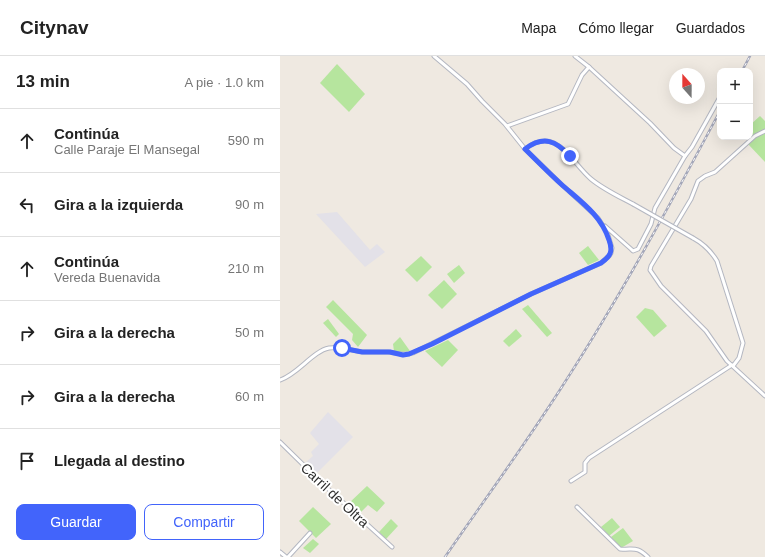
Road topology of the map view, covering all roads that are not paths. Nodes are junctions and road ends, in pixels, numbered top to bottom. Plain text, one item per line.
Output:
1 (434, 56) edge
2 (575, 56) edge
3 (589, 67) junction
4 (717, 102) edge
5 (507, 126) junction
6 (765, 131) edge
7 (525, 149) junction
8 (685, 156) junction
9 (603, 225) junction
10 (733, 366) junction
11 (280, 380) edge
12 (765, 396) edge
13 (280, 442) edge
14 (571, 481) dead end
15 (577, 507) dead end
16 (310, 533) dead end
17 (392, 547) dead end
18 (280, 552) edge
19 (287, 557) edge
20 (648, 557) edge

1 - 5 street
2 - 3 street
3 - 5 street
3 - 8 street
4 - 8 street
5 - 7 street
6 - 10 street
7 - 9 street
7 - 10 street, bridge
8 - 9 street
9 - 11 street
10 - 12 street
10 - 14 street
13 - 17 street, Carril de Oltra
15 - 20 street
16 - 19 street
18 - 19 street

